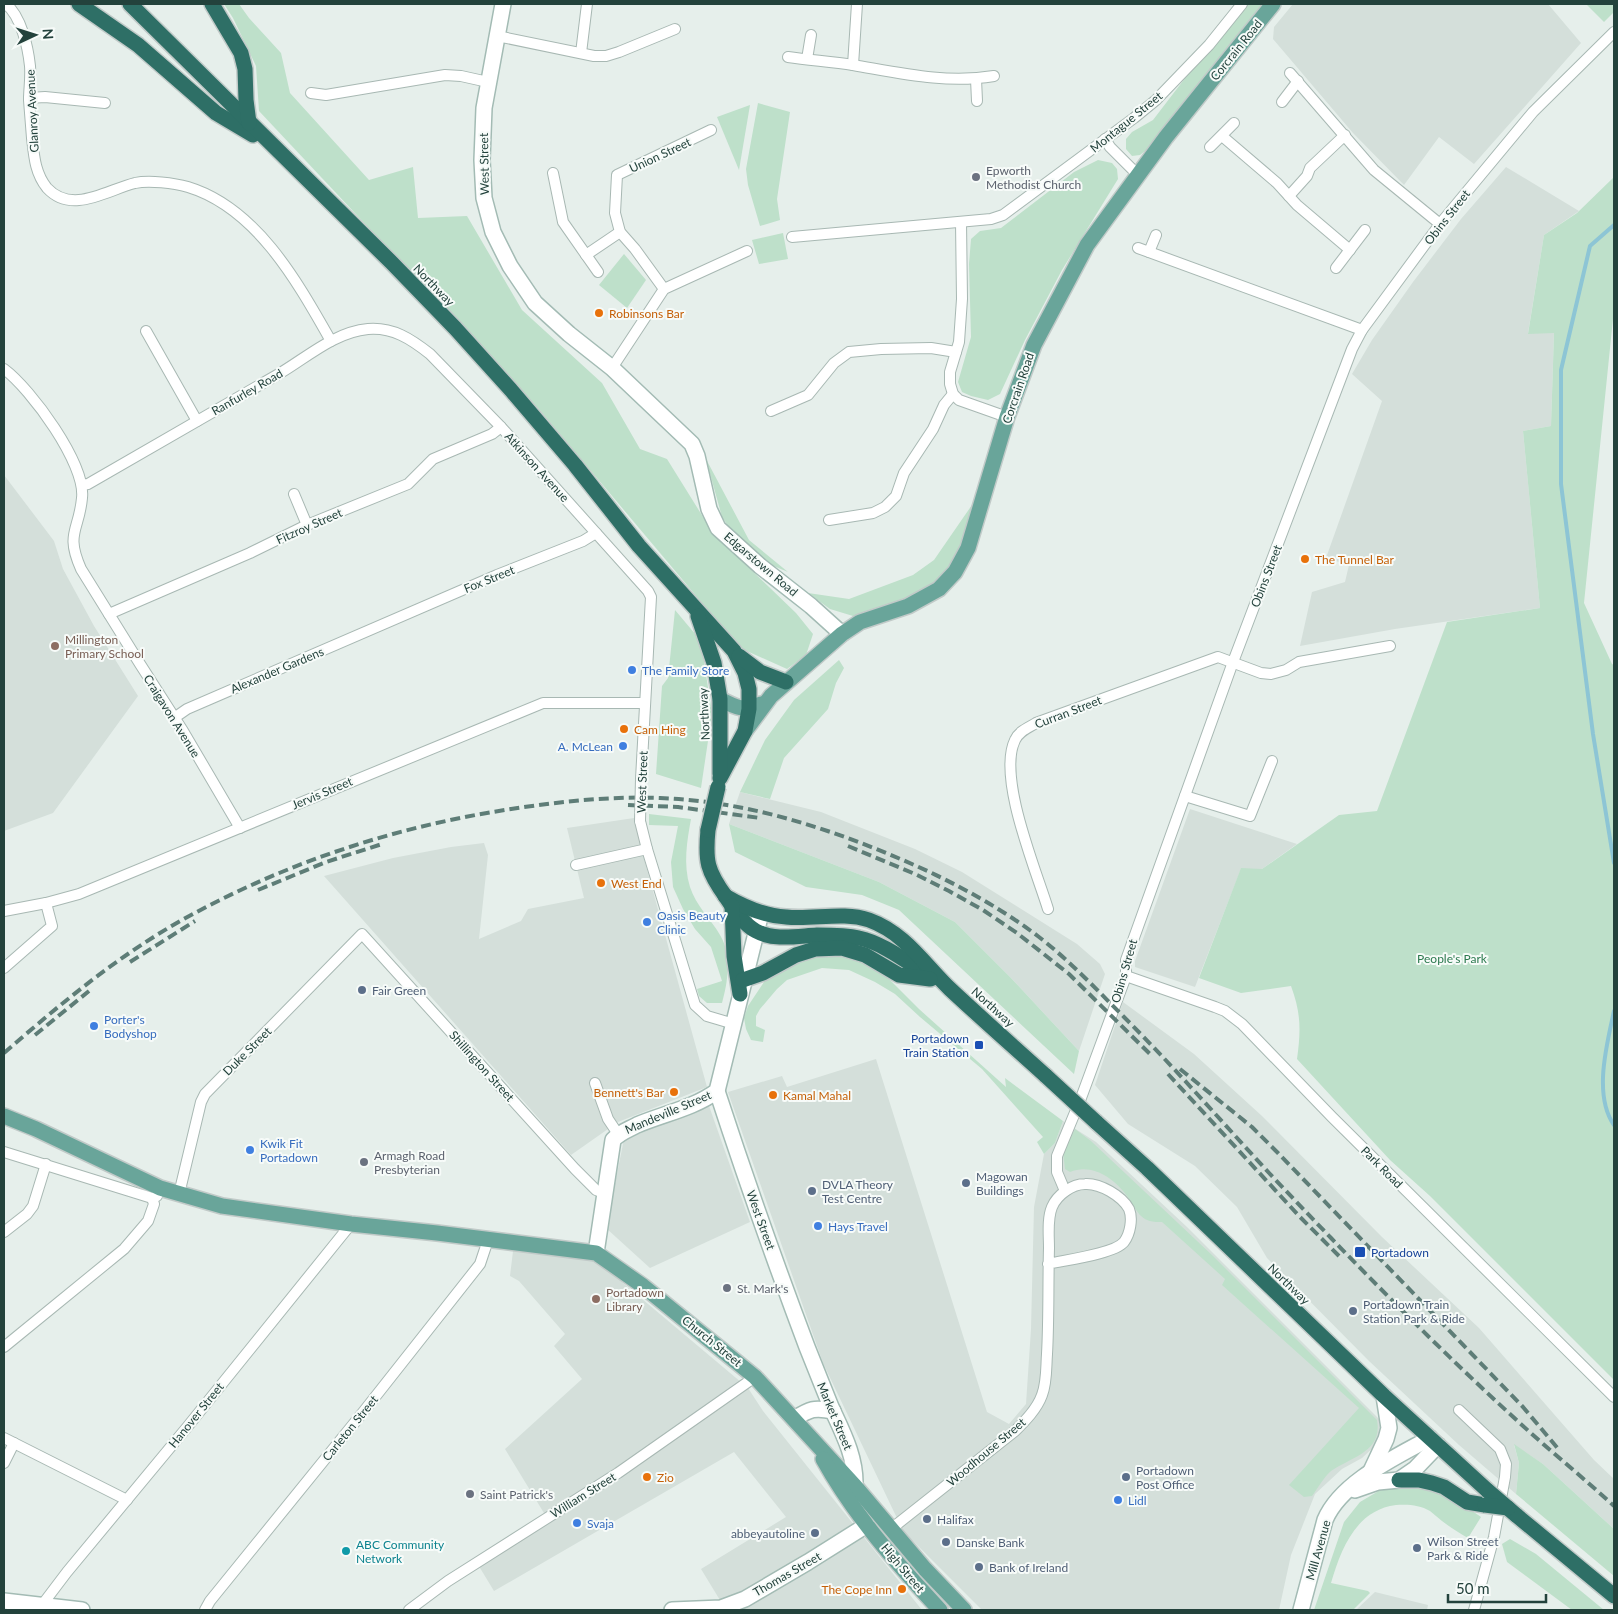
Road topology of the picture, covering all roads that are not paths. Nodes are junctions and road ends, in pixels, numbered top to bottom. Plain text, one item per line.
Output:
1 (6, 4) edge
2 (79, 4) edge
3 (130, 4) edge
4 (212, 4) edge
5 (503, 4) edge
6 (587, 4) edge
7 (857, 4) edge
8 (1242, 4) edge
9 (1273, 4) edge
10 (674, 29) dead end
11 (1614, 32) edge
12 (810, 35) dead end
13 (497, 36) junction
14 (580, 53) junction
15 (788, 57) dead end
16 (806, 59) junction
17 (853, 65) junction
18 (1290, 73) dead end
19 (994, 76) dead end
20 (976, 79) junction
21 (1298, 81) junction
22 (488, 82) junction
23 (311, 93) dead end
24 (29, 98) junction
25 (977, 101) dead end
26 (1282, 102) dead end
27 (105, 103) dead end
28 (249, 123) junction
29 (1234, 123) dead end
30 (711, 130) dead end
31 (1345, 135) junction
32 (1222, 136) junction
33 (1105, 140) junction
34 (274, 148) junction
35 (1210, 148) dead end
36 (553, 173) dead end
37 (1138, 175) junction
38 (1289, 196) junction
39 (961, 222) junction
40 (1440, 224) junction
41 (1365, 230) dead end
42 (620, 232) junction
43 (1156, 235) dead end
44 (792, 237) dead end
45 (1138, 248) dead end
46 (1350, 250) junction
47 (747, 251) dead end
48 (1149, 252) junction
49 (586, 255) junction
50 (1336, 268) dead end
51 (598, 272) dead end
52 (664, 289) junction
53 (1362, 330) junction
54 (146, 331) dead end
55 (332, 341) junction
56 (417, 343) joint
57 (956, 352) junction
58 (612, 368) junction
59 (4, 369) edge
60 (953, 394) junction
61 (771, 411) dead end
62 (1008, 417) junction
63 (197, 421) junction
64 (501, 427) junction
65 (82, 485) junction
66 (294, 494) dead end
67 (829, 520) dead end
68 (308, 525) junction
69 (596, 533) junction
70 (651, 597) joint
71 (695, 607) junction
72 (109, 614) junction
73 (382, 625) joint
74 (842, 634) junction
75 (1390, 646) dead end
76 (734, 652) junction
77 (1233, 662) junction
78 (786, 682) junction
79 (720, 698) junction
80 (767, 702) junction
81 (645, 703) junction
82 (749, 709) junction
83 (174, 718) junction
84 (745, 731) junction
85 (1272, 761) dead end
86 (719, 783) junction
87 (1186, 796) junction
88 (240, 828) junction
89 (647, 849) junction
90 (576, 865) dead end
91 (731, 901) junction
92 (46, 903) junction
93 (1048, 909) dead end
94 (4, 912) edge
95 (759, 922) junction
96 (362, 934) joint
97 (4, 968) edge
98 (1126, 976) junction
99 (934, 979) junction
100 (742, 987) junction
101 (949, 988) junction
102 (734, 1024) junction
103 (596, 1083) dead end
104 (715, 1097) junction
105 (4, 1116) edge
106 (618, 1134) junction
107 (4, 1152) edge
108 (46, 1164) junction
109 (1065, 1191) junction
110 (156, 1193) junction
111 (604, 1193) junction
112 (179, 1194) junction
113 (350, 1224) junction
114 (4, 1232) edge
115 (488, 1240) junction
116 (596, 1253) junction
117 (1048, 1264) junction
118 (4, 1347) edge
119 (807, 1347) joint
120 (755, 1377) junction
121 (1384, 1396) junction
122 (1614, 1397) edge
123 (1459, 1410) dead end
124 (833, 1411) junction
125 (794, 1419) junction
126 (4, 1438) edge
127 (812, 1440) junction
128 (1434, 1441) junction
129 (14, 1443) junction
130 (4, 1464) edge
131 (1371, 1471) junction
132 (1399, 1480) junction
133 (855, 1486) junction
134 (1344, 1494) junction
135 (1486, 1498) junction
136 (126, 1500) junction
137 (867, 1525) junction
138 (891, 1529) junction
139 (1614, 1596) edge
140 (4, 1601) edge
141 (41, 1608) edge
142 (82, 1610) edge
143 (204, 1610) edge
144 (409, 1610) edge
145 (672, 1610) edge
146 (940, 1610) edge
147 (964, 1610) edge
148 (1301, 1610) edge
149 (1474, 1610) edge

1 - 24 street, Glanroy Avenue
2 - 34 highway
3 - 28 highway, Northway
4 - 28 highway
5 - 13 street, West Street
6 - 14 street
7 - 17 street
8 - 33 street, Montague Street
9 - 37 main road, Corcrain Road
10 - 14 street
11 - 40 street, Obins Street
12 - 16 street
13 - 14 street
13 - 22 street, West Street
15 - 16 street
16 - 17 street
17 - 20 street
18 - 21 street
19 - 20 street
20 - 25 street
21 - 26 street
21 - 31 street
22 - 23 street
22 - 58 street, West Street
24 - 27 street
24 - 55 street, Glanroy Avenue
28 - 34 highway, Northway
29 - 32 street
30 - 42 street, Union Street
31 - 38 street
31 - 40 street
32 - 35 street
32 - 38 street
33 - 37 street
33 - 39 street, Montague Street
34 - 71 highway, Northway
36 - 49 street
37 - 62 main road, Corcrain Road
38 - 46 street
39 - 44 street
39 - 57 street
40 - 53 street, Obins Street
41 - 46 street
42 - 49 street
42 - 52 street
43 - 48 street
45 - 48 street
46 - 50 street
47 - 52 street
48 - 53 street
49 - 51 street
52 - 58 street
53 - 77 street, Obins Street
54 - 63 street
55 - 56 street, Ranfurley Road
55 - 63 street, Ranfurley Road
56 - 64 street, Atkinson Avenue
57 - 60 street
57 - 61 street
58 - 74 street, Edgarstown Road
59 - 65 street
60 - 62 street
60 - 67 street
62 - 74 main road, Corcrain Road
63 - 65 street, Ranfurley Road
64 - 68 street, Fitzroy Street
64 - 69 street, Atkinson Avenue
65 - 72 street, Craigavon Avenue
66 - 68 street
68 - 72 street, Fitzroy Street
69 - 70 street, Atkinson Avenue
69 - 73 street, Fox Street
70 - 81 street, West Street
71 - 76 highway, Northway
71 - 79 highway, Northway
72 - 83 street, Craigavon Avenue
73 - 83 street, Alexander Gardens
74 - 78 main road, Corcrain Road
75 - 77 street, Curran Street
76 - 78 highway
76 - 82 highway, Northway
77 - 87 street, Obins Street
77 - 93 street, Curran Street
78 - 80 main road, Corcrain Road
79 - 82 main road
79 - 86 highway, Northway
80 - 82 main road
80 - 84 main road, Corcrain Road
81 - 88 street, Jervis Street
81 - 89 street, West Street, bridge
82 - 84 highway, Northway
83 - 88 street, Craigavon Avenue
84 - 86 highway, Northway
85 - 87 street
86 - 91 highway, Northway, bridge
87 - 98 street, Obins Street
88 - 92 street, Jervis Street
89 - 90 street
89 - 102 street, West Street
91 - 95 highway, Northway
91 - 100 highway
92 - 94 street, Jervis Street
92 - 97 street
95 - 99 highway, Northway
95 - 100 street, Mandeville Street
95 - 101 highway, Northway
96 - 111 street, Shillington Street
96 - 112 street, Duke Street
98 - 109 street, Obins Street
98 - 122 street, Park Road
99 - 100 highway
99 - 101 highway, Northway
100 - 102 street, Mandeville Street
101 - 121 highway, Northway, bridge
102 - 104 street, Mandeville Street
103 - 106 street
104 - 106 street, Mandeville Street
104 - 119 street, West Street
105 - 110 main road
106 - 111 street, Mandeville Street
107 - 108 street
108 - 110 street
108 - 114 street
109 - 117 street, Woodhouse Street
109 - 117 street
110 - 112 main road
110 - 118 street
111 - 116 street, Mandeville Street
112 - 113 main road
113 - 115 main road
113 - 136 street, Hanover Street
115 - 116 main road
115 - 143 street, Carleton Street
116 - 120 main road, Church Street
117 - 138 street, Woodhouse Street
119 - 124 street, Market Street
120 - 125 main road, Market Street
120 - 144 street, William Street
121 - 128 highway, Northway
121 - 131 street
123 - 149 street
124 - 125 street
124 - 133 street, Market Street
125 - 127 main road, Market Street
126 - 129 street
127 - 133 main road, Market Street
127 - 137 main road, Market Street
128 - 131 street, Mill Avenue
128 - 132 street
128 - 135 highway, Northway
129 - 130 street
129 - 136 street
131 - 134 street, Mill Avenue
132 - 134 street
132 - 135 highway
133 - 138 main road, Market Street
134 - 148 street, Mill Avenue
135 - 139 highway, Northway, bridge
136 - 141 street, Hanover Street
137 - 145 street, Thomas Street
137 - 146 main road, High Street
138 - 147 main road, High Street
140 - 141 street
141 - 142 street

